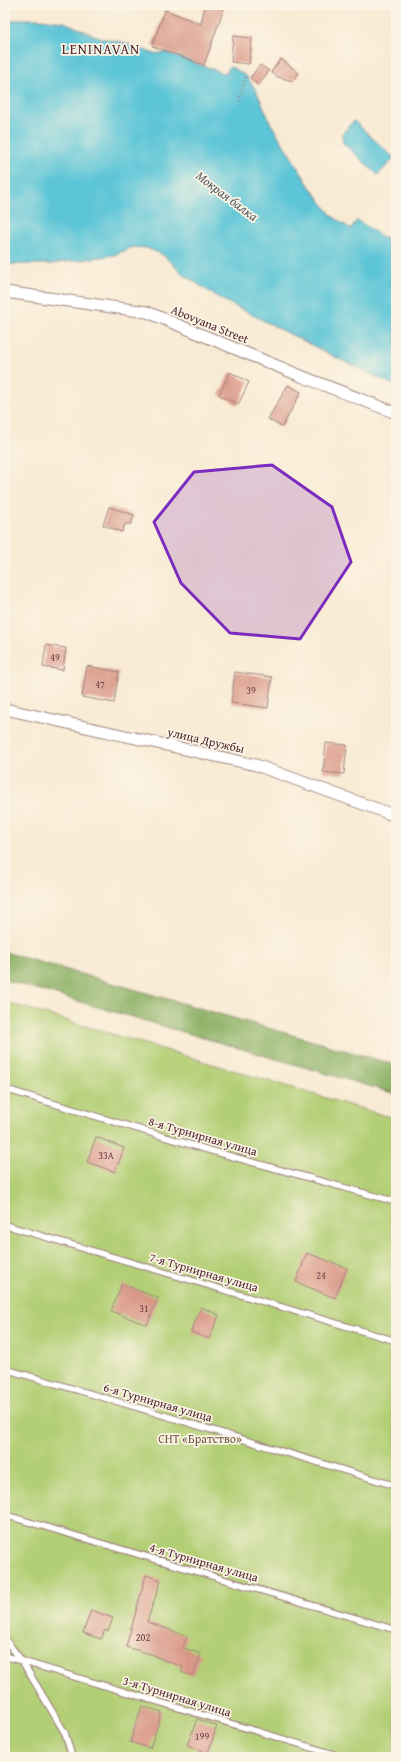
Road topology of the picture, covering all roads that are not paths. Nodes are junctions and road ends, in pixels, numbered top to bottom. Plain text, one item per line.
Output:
1 (5, 292) edge
2 (396, 413) edge
3 (5, 709) edge
4 (396, 816) edge
5 (5, 1090) edge
6 (396, 1202) edge
7 (5, 1225) edge
8 (396, 1341) edge
9 (5, 1370) edge
10 (396, 1486) edge
11 (5, 1515) edge
12 (396, 1630) edge
13 (5, 1639) edge
14 (5, 1656) edge
15 (22, 1661) junction
16 (72, 1757) edge
17 (343, 1757) edge

1 - 2 street, Abovyana Street
3 - 4 street, улица Дружбы
5 - 6 lane, 8-я Турнирная улица
7 - 8 lane, 7-я Турнирная улица
9 - 10 lane, 6-я Турнирная улица
11 - 12 lane, 4-я Турнирная улица
13 - 15 lane
14 - 15 lane, 3-я Турнирная улица
15 - 16 lane
15 - 17 lane, 3-я Турнирная улица

